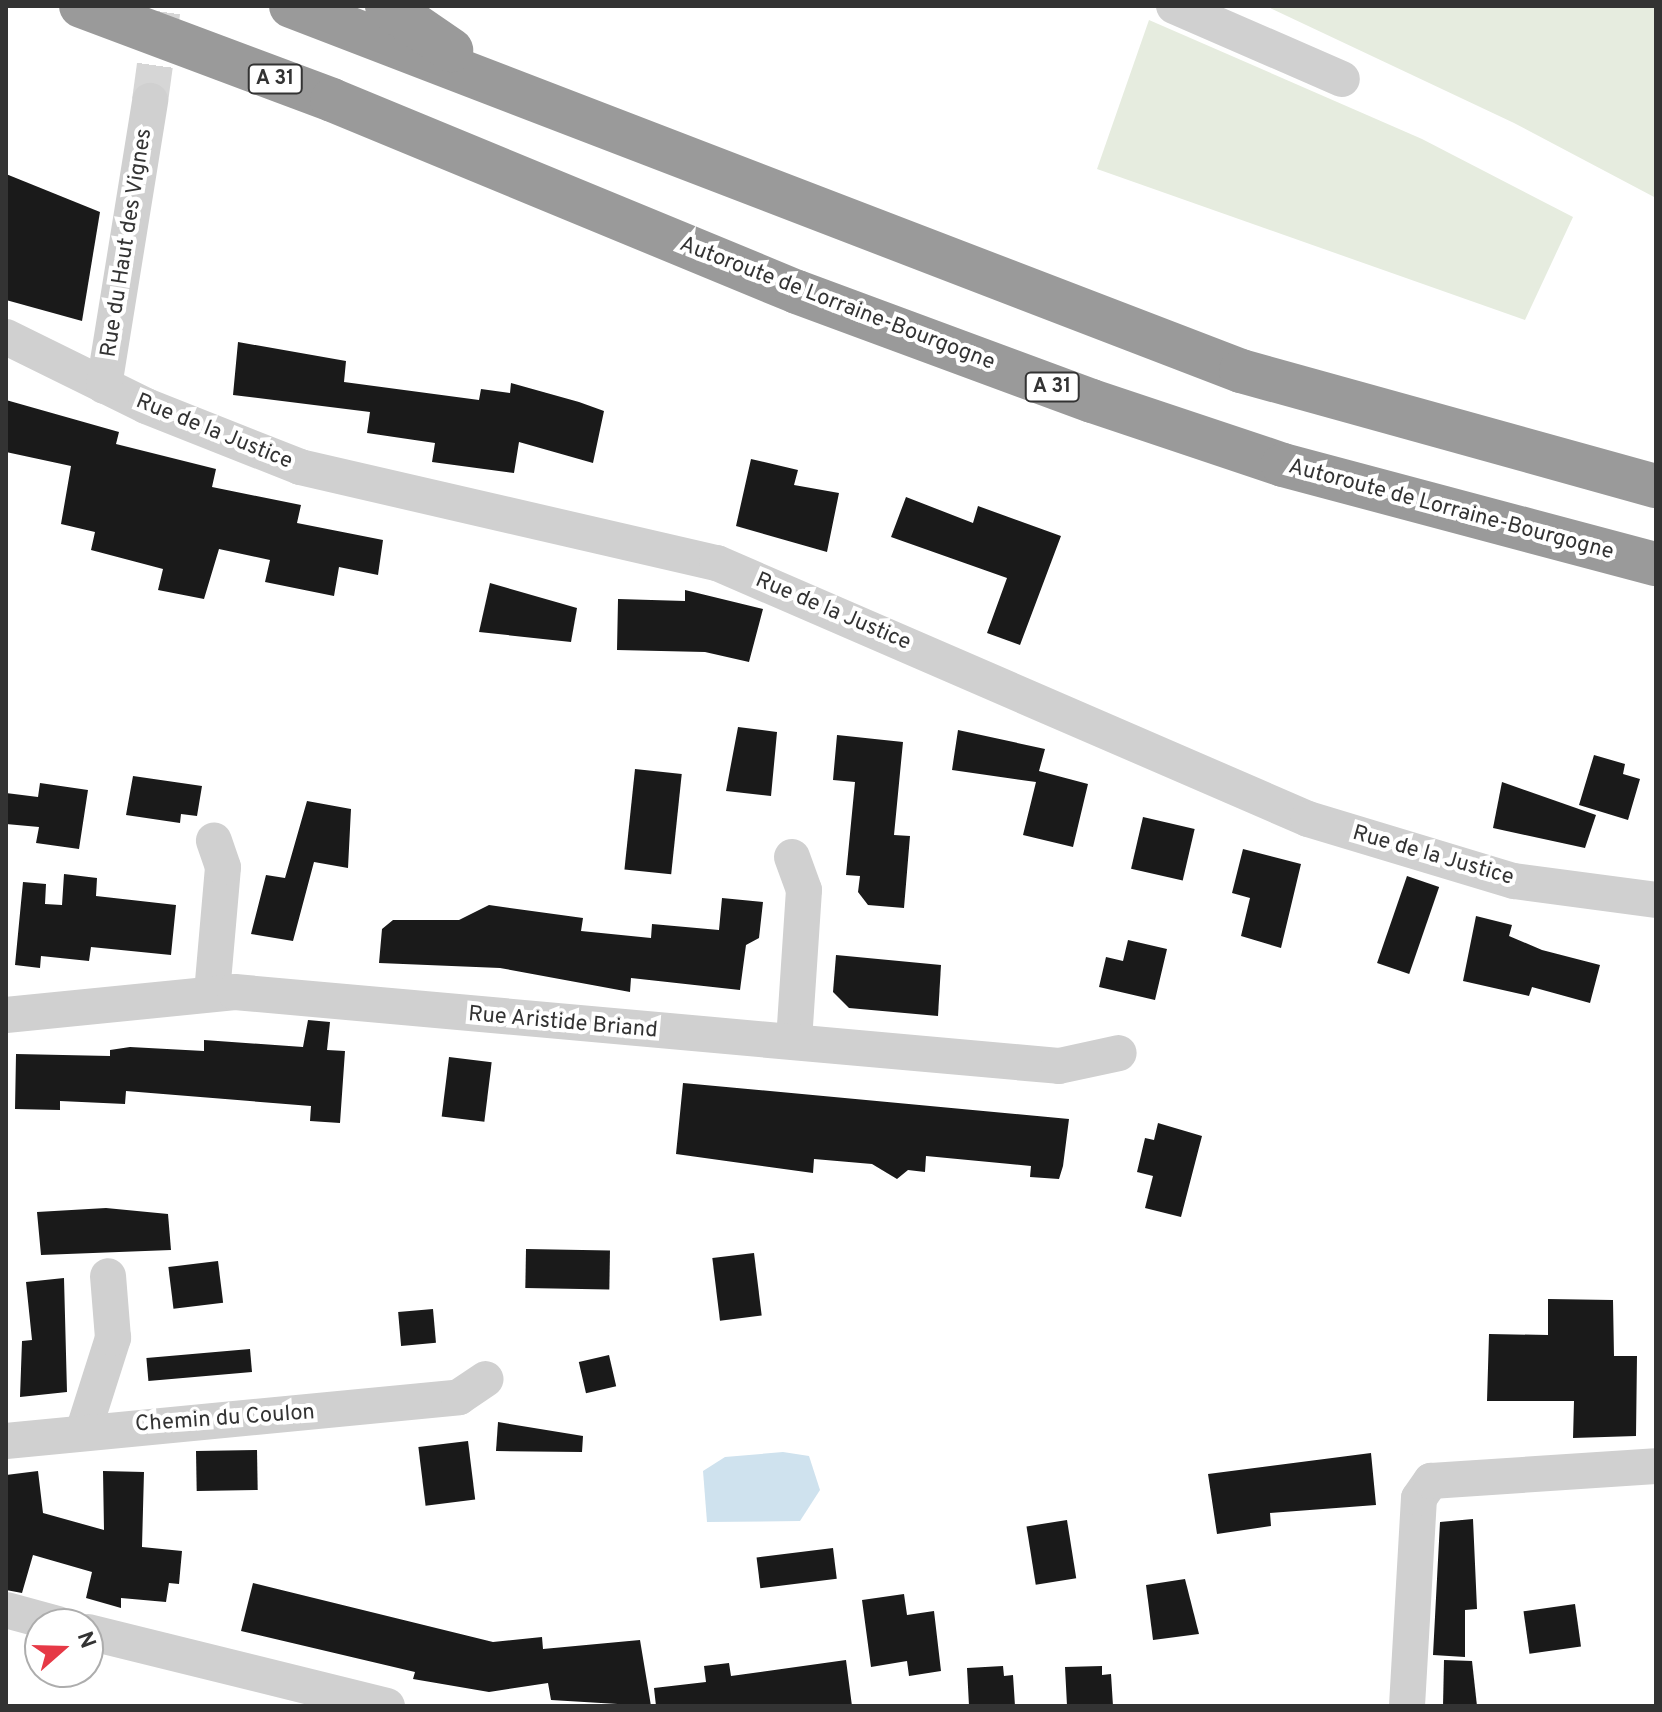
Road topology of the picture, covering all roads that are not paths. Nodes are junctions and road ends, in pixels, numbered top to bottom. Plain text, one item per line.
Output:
1 (81, 6) edge
2 (291, 6) edge
3 (387, 6) edge
4 (1174, 6) edge
5 (1342, 79) dead end
6 (513, 92) junction
7 (150, 101) tunnel mouth
8 (6, 337) edge
9 (104, 386) junction
10 (1656, 486) edge
11 (1656, 564) edge
12 (214, 841) dead end
13 (792, 857) dead end
14 (1656, 900) edge
15 (212, 993) junction
16 (6, 1015) edge
17 (794, 1041) junction
18 (1119, 1053) dead end
19 (108, 1276) dead end
20 (486, 1379) dead end
21 (84, 1429) junction
22 (6, 1441) edge
23 (1656, 1466) edge
24 (104, 1636) edge
25 (387, 1706) edge
26 (1407, 1706) edge

1 - 11 highway, Autoroute de Lorraine-Bourgogne / A 31
2 - 6 highway
3 - 6 highway
4 - 5 street
6 - 10 highway
7 - 9 street, Rue du Haut des Vignes
8 - 9 street, Rue de la Justice
9 - 14 street, Rue de la Justice
12 - 15 street
13 - 17 street
15 - 16 street, Rue Aristide Briand
15 - 17 street, Rue Aristide Briand
17 - 18 street, Rue Aristide Briand
19 - 21 street
20 - 21 street, Chemin du Coulon
21 - 22 street, Chemin du Coulon
23 - 26 street
24 - 25 street

